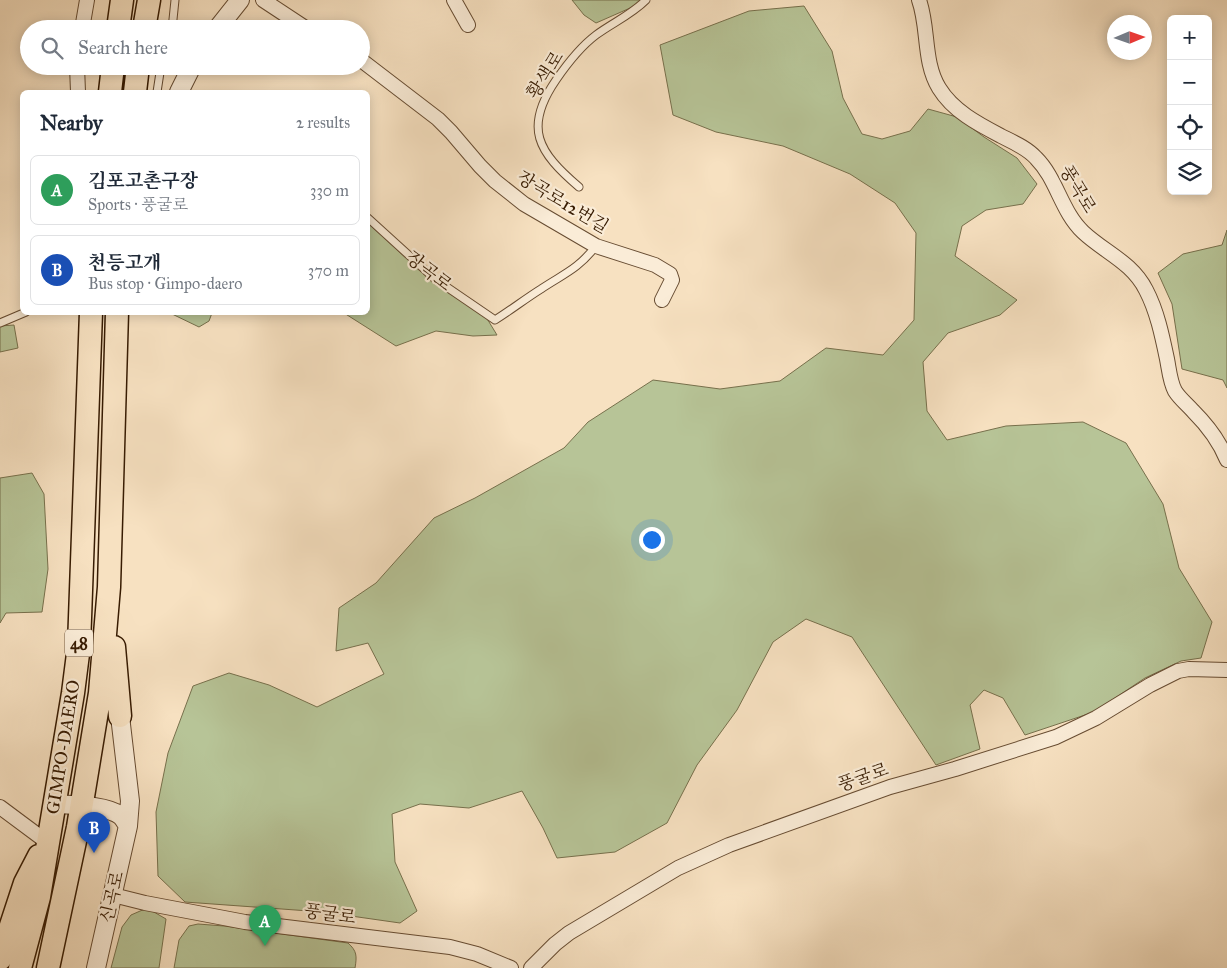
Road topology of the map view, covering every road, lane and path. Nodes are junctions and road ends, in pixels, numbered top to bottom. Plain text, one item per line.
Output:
1 (88, 0) edge
2 (122, 0) edge
3 (149, 0) edge
4 (175, 0) edge
5 (240, 0) edge
6 (263, 0) edge
7 (454, 0) edge
8 (646, 0) edge
9 (919, 0) edge
10 (84, 20) edge
11 (119, 20) edge
12 (146, 20) edge
13 (173, 20) edge
14 (224, 20) edge
15 (293, 20) edge
16 (468, 25) dead end
17 (370, 67) edge
18 (78, 75) edge
19 (112, 75) edge
20 (137, 75) edge
21 (160, 75) edge
22 (188, 75) edge
23 (78, 90) edge
24 (110, 90) edge
25 (135, 90) edge
26 (157, 90) edge
27 (180, 90) edge
28 (579, 186) dead end
29 (370, 220) edge
30 (596, 246) junction
31 (662, 300) dead end
32 (20, 315) edge
33 (91, 315) edge
34 (116, 315) edge
35 (120, 315) edge
36 (0, 323) edge
37 (115, 342) junction
38 (1227, 460) edge
39 (109, 587) junction
40 (1227, 670) edge
41 (120, 716) joint
42 (54, 804) junction
43 (81, 806) junction
44 (0, 807) edge
45 (128, 826) junction
46 (47, 842) junction
47 (113, 895) junction
48 (0, 959) edge
49 (20, 968) edge
50 (48, 968) edge
51 (96, 968) edge
52 (511, 968) edge
53 (530, 968) edge

1 - 10 street
2 - 11 main road
3 - 12 main road
4 - 13 lane
5 - 14 street
6 - 15 street
7 - 16 street
8 - 28 lane, 황색로
9 - 38 street, 풍곡로
17 - 30 street, 장곡로12번길
18 - 23 street
19 - 24 main road
20 - 25 main road
21 - 26 lane
22 - 27 street
29 - 30 lane, 장곡로
30 - 31 street, 장곡로12번길
32 - 36 lane
33 - 42 main road, GIMPO-DAERO / 48
34 - 37 main road, GIMPO-DAERO / 48
35 - 37 street
37 - 39 main road, GIMPO-DAERO / 48
39 - 41 main road
39 - 43 main road, GIMPO-DAERO / 48
40 - 53 street, 풍굴로
41 - 45 street, 신곡로
42 - 43 street
42 - 46 main road, GIMPO-DAERO / 48
43 - 45 street
43 - 50 main road, GIMPO-DAERO / 48
44 - 46 street
45 - 47 street, 신곡로
46 - 48 main road
46 - 49 main road, GIMPO-DAERO / 48
47 - 51 street, 신곡로
47 - 52 street, 풍굴로

